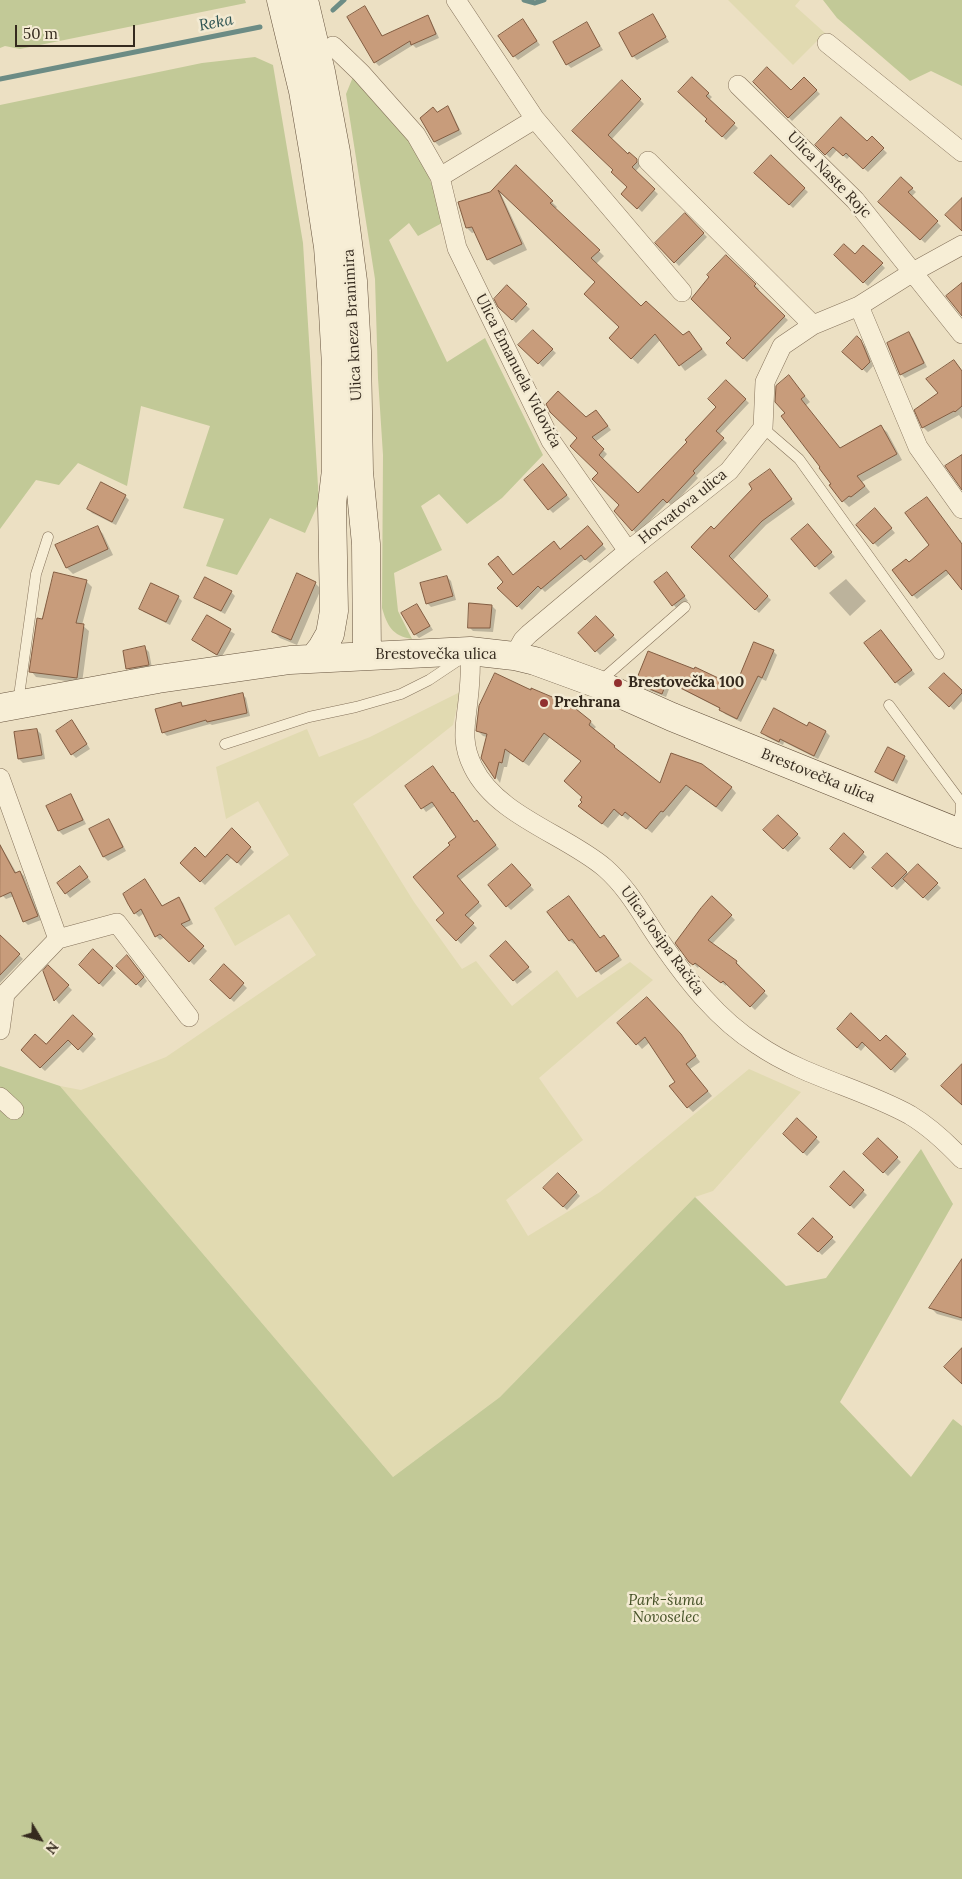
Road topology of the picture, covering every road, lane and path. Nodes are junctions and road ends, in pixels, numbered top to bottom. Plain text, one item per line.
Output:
1 (281, 0) edge
2 (304, 0) edge
3 (456, 0) edge
4 (827, 43) dead end
5 (333, 46) dead end
6 (738, 85) dead end
7 (535, 119) junction
8 (962, 152) edge
9 (648, 161) dead end
10 (440, 176) junction
11 (962, 245) edge
12 (913, 272) junction
13 (682, 292) dead end
14 (859, 306) junction
15 (813, 326) junction
16 (962, 334) edge
17 (763, 428) junction
18 (336, 470) junction
19 (962, 509) edge
20 (48, 537) dead end
21 (628, 551) junction
22 (685, 606) dead end
23 (470, 651) junction
24 (939, 654) dead end
25 (363, 655) junction
26 (514, 656) junction
27 (314, 658) junction
28 (598, 684) junction
29 (889, 705) dead end
30 (9, 707) edge
31 (225, 744) dead end
32 (0, 778) edge
33 (959, 833) edge
34 (58, 939) junction
35 (189, 1016) dead end
36 (0, 1030) edge
37 (0, 1096) edge
38 (14, 1110) dead end
39 (962, 1159) edge

1 - 18 street, Ulica kneza Branimira
2 - 25 street, Ulica kneza Branimira
3 - 7 street
4 - 8 street
5 - 10 street, Ulica Emanuela Vidovića
6 - 12 street, Ulica Naste Rojc
7 - 10 street
7 - 13 street
9 - 15 street
10 - 21 street, Ulica Emanuela Vidovića
11 - 12 street
12 - 14 street
12 - 16 street, Ulica Naste Rojc
14 - 15 street
14 - 19 street
15 - 17 street
17 - 21 street, Horvatova ulica
17 - 24 lane
18 - 25 street, Ulica kneza Branimira
18 - 27 street, Ulica kneza Branimira
20 - 30 lane
21 - 26 street, Horvatova ulica
22 - 28 lane
23 - 25 street, Brestovečka ulica
23 - 26 street, Brestovečka ulica
23 - 31 lane
23 - 39 street, Ulica Josipa Račića
25 - 27 street, Brestovečka ulica
26 - 28 street, Brestovečka ulica
27 - 30 street, Brestovečka ulica
28 - 33 street, Brestovečka ulica
29 - 33 lane
32 - 34 street
34 - 35 street
34 - 36 street
37 - 38 street

